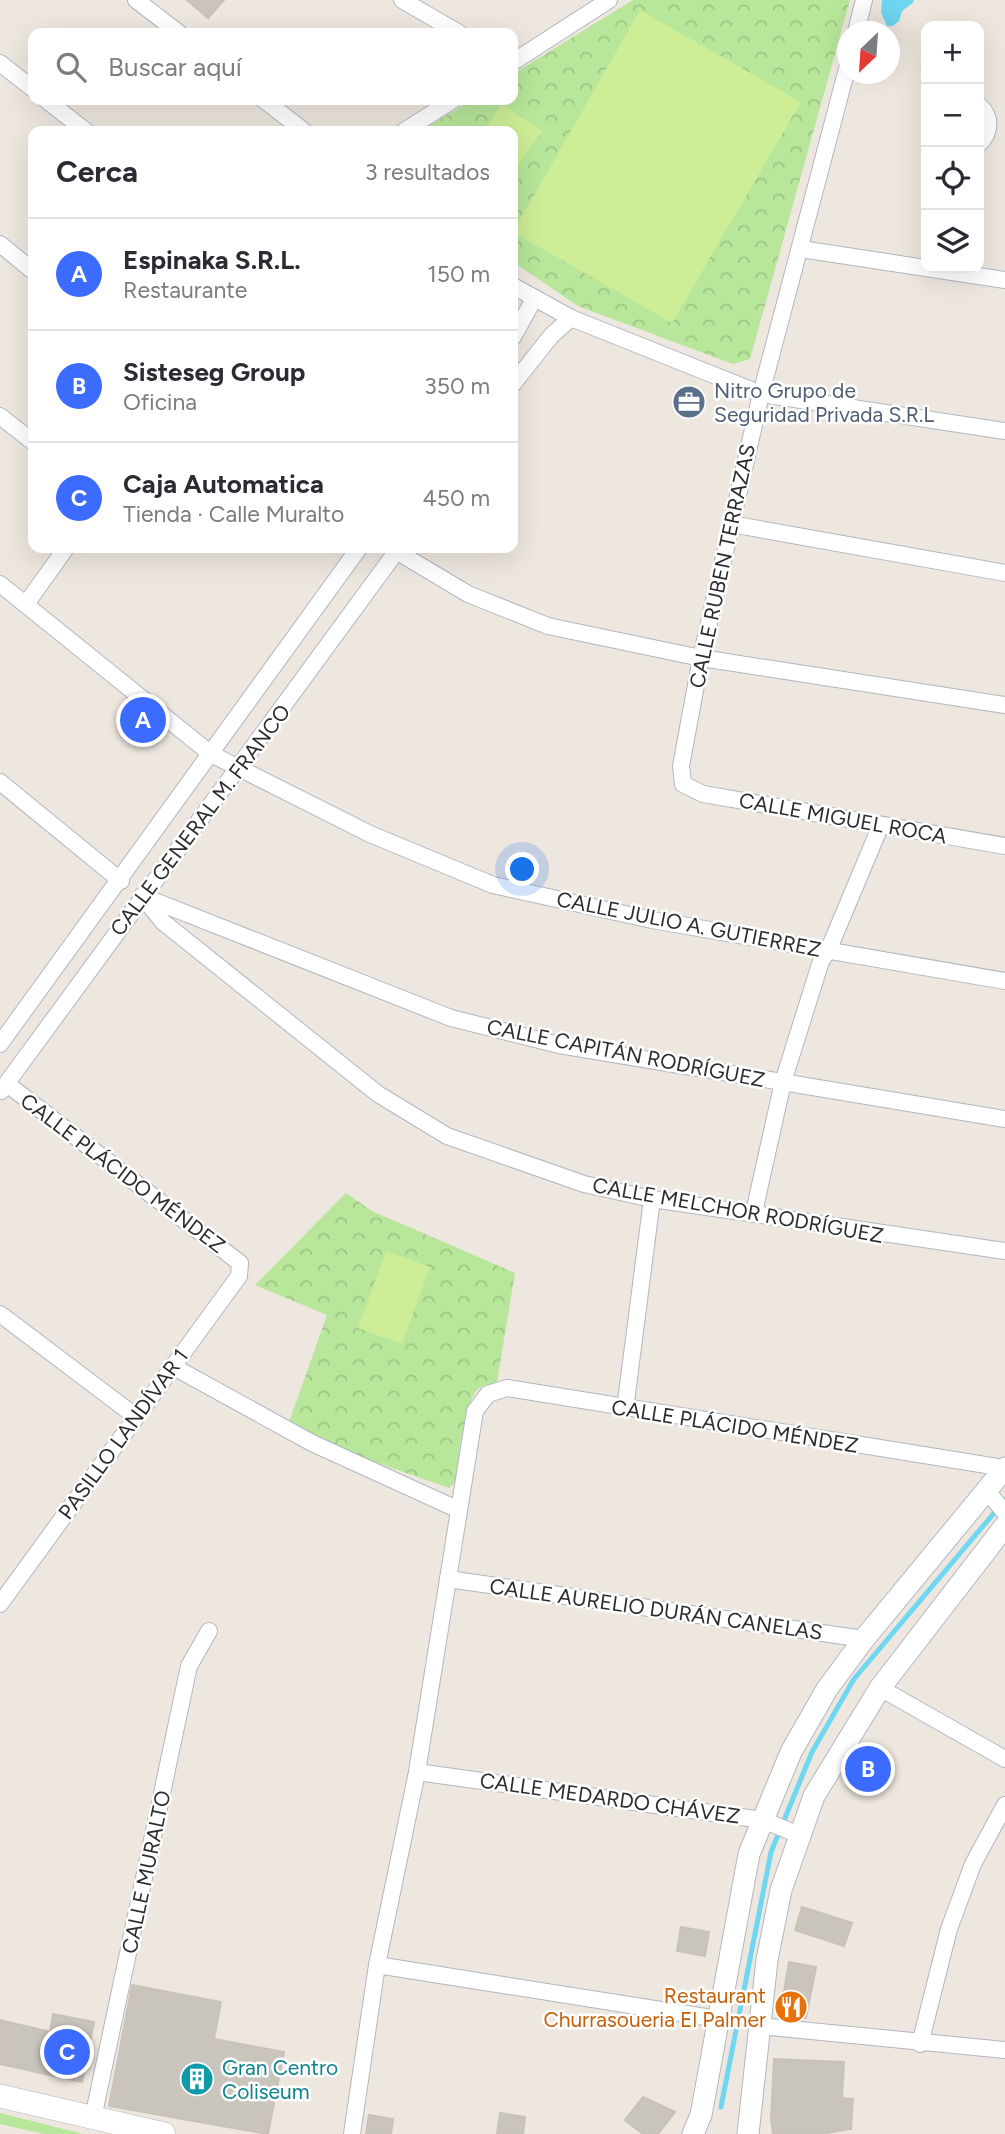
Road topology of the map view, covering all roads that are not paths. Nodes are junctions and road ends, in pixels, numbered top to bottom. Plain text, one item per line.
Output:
1 (136, 0) edge
2 (402, 0) edge
3 (609, 0) edge
4 (864, 0) edge
5 (859, 21) edge
6 (172, 28) edge
7 (450, 28) edge
8 (518, 59) edge
9 (0, 63) edge
10 (843, 84) edge
11 (28, 85) edge
12 (52, 105) edge
13 (270, 105) edge
14 (445, 105) edge
15 (984, 112) edge
16 (80, 126) edge
17 (298, 126) edge
18 (412, 126) edge
19 (997, 129) edge
20 (0, 244) edge
21 (801, 249) junction
22 (28, 267) edge
23 (1005, 281) edge
24 (518, 289) edge
25 (534, 299) junction
26 (572, 318) junction
27 (518, 328) edge
28 (518, 378) edge
29 (761, 394) junction
30 (0, 416) edge
31 (1005, 432) edge
32 (28, 438) edge
33 (731, 524) junction
34 (62, 553) edge
35 (355, 553) edge
36 (392, 553) edge
37 (401, 553) edge
38 (1005, 573) edge
39 (0, 584) edge
40 (26, 604) junction
41 (701, 658) junction
42 (1005, 705) edge
43 (212, 754) junction
44 (239, 769) junction
45 (0, 782) edge
46 (683, 784) joint
47 (880, 827) junction
48 (1005, 846) edge
49 (121, 881) junction
50 (142, 896) junction
51 (828, 951) junction
52 (1005, 981) edge
53 (0, 1044) edge
54 (783, 1082) junction
55 (3, 1088) edge
56 (1005, 1119) edge
57 (652, 1199) junction
58 (754, 1212) junction
59 (1005, 1251) edge
60 (240, 1263) joint
61 (0, 1314) edge
62 (172, 1366) junction
63 (625, 1409) junction
64 (135, 1416) junction
65 (1005, 1468) edge
66 (998, 1504) edge
67 (458, 1510) junction
68 (1005, 1526) edge
69 (448, 1579) junction
70 (1, 1601) edge
71 (209, 1631) dead end
72 (864, 1639) junction
73 (880, 1688) junction
74 (1005, 1759) edge
75 (417, 1772) junction
76 (1005, 1805) edge
77 (781, 1827) junction
78 (377, 1965) junction
79 (718, 2020) junction
80 (759, 2025) junction
81 (920, 2044) junction
82 (1005, 2050) edge
83 (0, 2096) edge
84 (93, 2118) junction
85 (164, 2134) edge
86 (352, 2134) edge
87 (693, 2134) edge
88 (748, 2134) edge

1 - 6 street
2 - 7 street
3 - 8 street
4 - 5 street
9 - 11 street
10 - 21 street, CALLE RUBEN TERRAZAS
12 - 16 street
13 - 17 street
14 - 18 street
15 - 19 street
20 - 22 street
21 - 23 street
21 - 29 street, CALLE RUBEN TERRAZAS
24 - 25 street
25 - 26 street
25 - 27 street
26 - 28 street
26 - 29 street
29 - 31 street
29 - 33 street, CALLE RUBEN TERRAZAS
30 - 32 street
33 - 38 street
33 - 41 street, CALLE RUBEN TERRAZAS
34 - 40 street
35 - 43 street, CALLE GENERAL M. FRANCO
36 - 44 street, CALLE GENERAL M. FRANCO
37 - 41 street
39 - 40 street, CALLE JULIO A. GUTIERREZ
40 - 43 street, CALLE JULIO A. GUTIERREZ
41 - 42 street
41 - 46 street, CALLE RUBEN TERRAZAS
43 - 44 street, CALLE JULIO A. GUTIERREZ
43 - 49 street, CALLE GENERAL M. FRANCO
44 - 50 street, CALLE GENERAL M. FRANCO
44 - 51 street, CALLE JULIO A. GUTIERREZ
45 - 49 street
46 - 47 street, CALLE MIGUEL ROCA
47 - 48 street, CALLE MIGUEL ROCA
47 - 51 street
49 - 53 street, CALLE GENERAL M. FRANCO
50 - 54 street, CALLE CAPITÁN RODRÍGUEZ
50 - 55 street, CALLE GENERAL M. FRANCO
50 - 57 street, CALLE MELCHOR RODRÍGUEZ
51 - 52 street, CALLE JULIO A. GUTIERREZ
51 - 54 street
54 - 56 street, CALLE CAPITÁN RODRÍGUEZ
54 - 58 street
55 - 60 street, CALLE PLÁCIDO MÉNDEZ
57 - 58 street, CALLE MELCHOR RODRÍGUEZ
57 - 63 street
58 - 59 street, CALLE MELCHOR RODRÍGUEZ
60 - 62 street, PASILLO LANDÍVAR 1
61 - 64 street
62 - 64 street, PASILLO LANDÍVAR 1
62 - 67 street
63 - 65 street, CALLE PLÁCIDO MÉNDEZ
63 - 67 street, CALLE PLÁCIDO MÉNDEZ
64 - 70 street, PASILLO LANDÍVAR 1
65 - 66 street
66 - 72 street
67 - 69 street
68 - 73 street
69 - 72 street, CALLE AURELIO DURÁN CANELAS
69 - 75 street
71 - 84 street, CALLE MURALTO
72 - 77 street
73 - 74 street
73 - 77 street
75 - 77 street, CALLE MEDARDO CHÁVEZ
75 - 78 street
76 - 81 street
77 - 79 street
77 - 80 street
78 - 79 street
78 - 86 street
79 - 87 street
80 - 81 street
80 - 88 street
81 - 82 street
83 - 84 main road
84 - 85 main road

